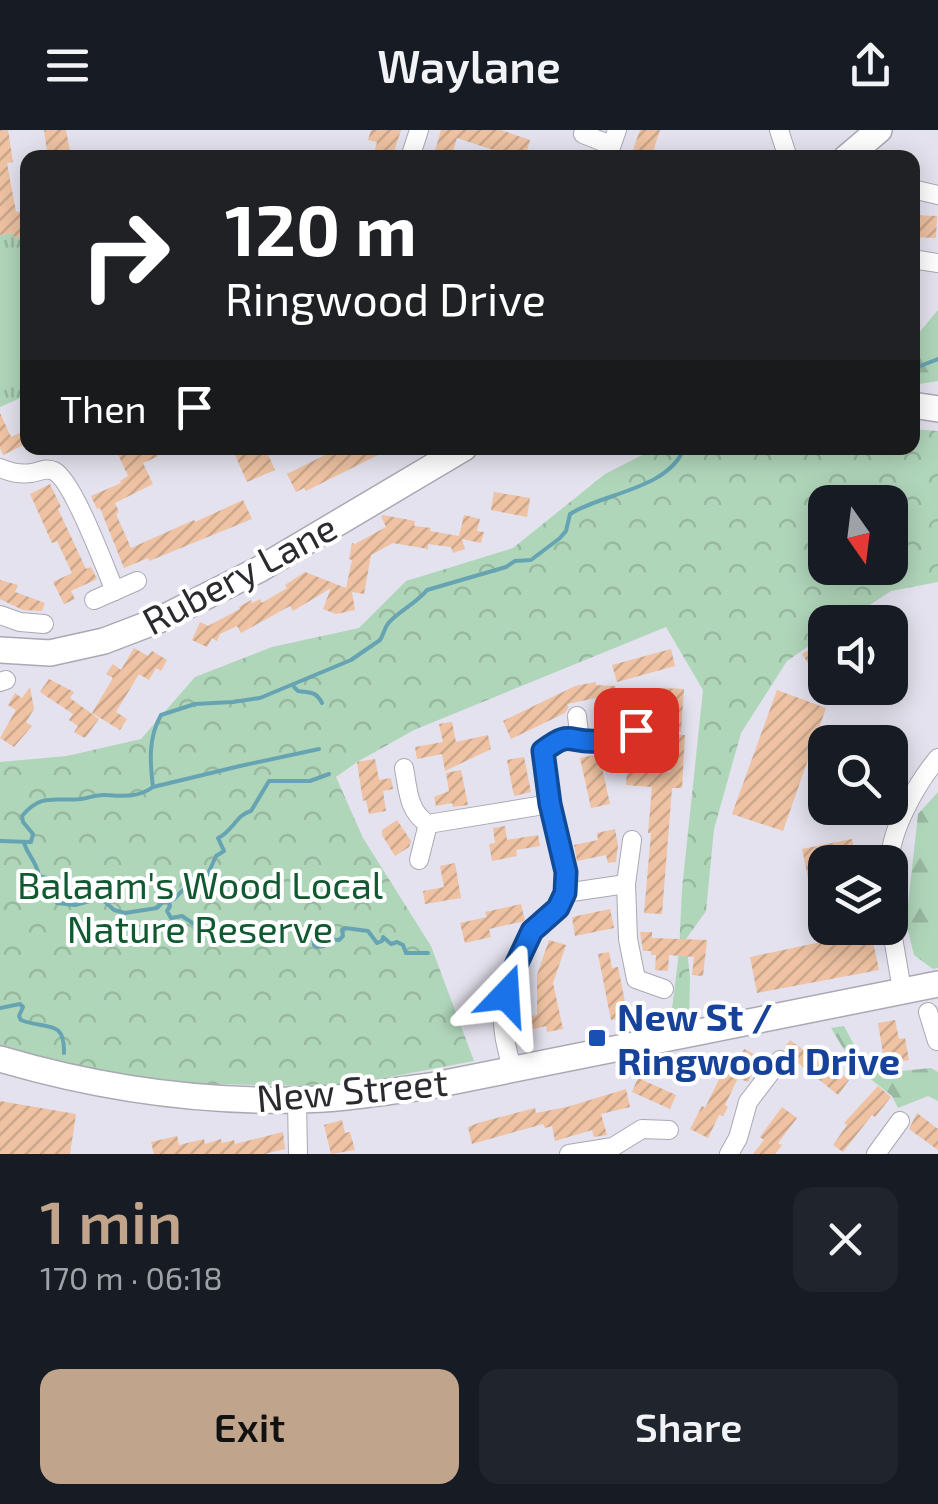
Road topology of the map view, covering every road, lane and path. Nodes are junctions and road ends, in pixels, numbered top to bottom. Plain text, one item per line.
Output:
1 (879, 130) edge
2 (583, 134) dead end
3 (611, 144) edge
4 (857, 150) edge
5 (447, 455) edge
6 (0, 468) edge
7 (136, 580) dead end
8 (116, 590) junction
9 (94, 600) dead end
10 (0, 615) edge
11 (44, 624) dead end
12 (0, 650) edge
13 (637, 706) dead end
14 (577, 716) dead end
15 (580, 740) junction
16 (938, 758) edge
17 (404, 768) dead end
18 (550, 804) junction
19 (428, 824) junction
20 (632, 840) dead end
21 (893, 845) edge
22 (420, 860) dead end
23 (626, 884) junction
24 (565, 893) junction
25 (894, 945) edge
26 (938, 984) edge
27 (664, 988) dead end
28 (902, 990) junction
29 (928, 1012) dead end
30 (933, 1042) edge
31 (0, 1058) edge
32 (780, 1060) dead end
33 (512, 1069) junction
34 (297, 1100) junction
35 (900, 1121) dead end
36 (669, 1130) dead end
37 (878, 1153) edge
38 (298, 1154) edge
39 (569, 1154) edge
40 (729, 1154) edge

1 - 4 street
2 - 3 street
5 - 12 street, Rubery Lane
6 - 8 street
7 - 8 street
8 - 9 street
10 - 11 street
13 - 15 street
14 - 15 street
15 - 18 street
16 - 21 street
17 - 19 street
18 - 19 street
18 - 24 street
19 - 22 street
20 - 23 street
23 - 24 street
23 - 27 street
24 - 33 street
25 - 28 street
26 - 28 street, New Street
28 - 33 street, New Street
29 - 30 street
31 - 34 street, New Street
32 - 40 street
33 - 34 street, New Street
34 - 38 street
35 - 37 street
36 - 39 street

